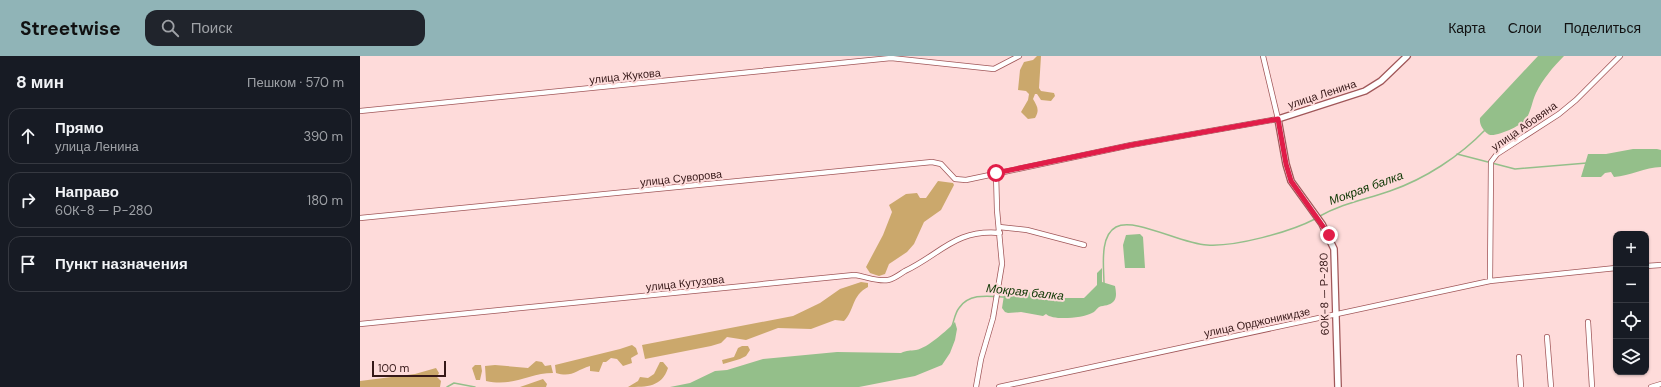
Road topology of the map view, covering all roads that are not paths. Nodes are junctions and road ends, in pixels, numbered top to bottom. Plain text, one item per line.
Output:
1 (1019, 56) edge
2 (1263, 56) edge
3 (1407, 56) edge
4 (1620, 56) edge
5 (360, 111) edge
6 (1278, 119) junction
7 (996, 173) junction
8 (360, 218) edge
9 (999, 227) junction
10 (1000, 233) junction
11 (1084, 245) dead end
12 (1661, 265) edge
13 (1649, 266) edge
14 (1613, 268) edge
15 (1490, 281) junction
16 (1334, 315) junction
17 (1588, 322) dead end
18 (360, 324) edge
19 (1547, 337) dead end
20 (1519, 357) dead end
21 (1661, 384) edge
22 (976, 387) edge
23 (999, 387) edge
24 (1338, 387) edge
25 (1521, 387) edge
26 (1551, 387) edge
27 (1592, 387) edge
28 (1651, 387) edge

1 - 5 street, улица Жукова
2 - 6 street
3 - 6 street, улица Ленина
4 - 15 street, улица Абовяна
6 - 7 street, улица Ленина
6 - 16 street, 60К-8 — Р-280
7 - 8 street, улица Суворова
7 - 9 street
9 - 10 street
9 - 11 street
10 - 18 street, улица Кутузова
10 - 22 street
12 - 13 street
14 - 15 street, улица Орджоникидзе
15 - 16 street, улица Орджоникидзе
16 - 23 street, улица Орджоникидзе
16 - 24 street, 60К-8 — Р-280
17 - 27 street
19 - 26 street
20 - 25 street
21 - 28 street

